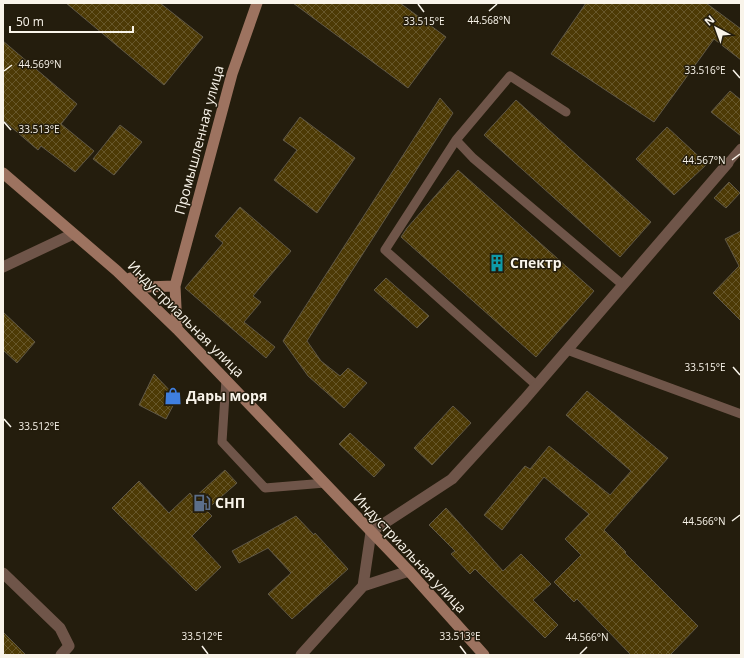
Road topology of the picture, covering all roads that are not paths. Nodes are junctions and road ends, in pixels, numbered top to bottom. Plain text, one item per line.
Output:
1 (257, 3) edge
2 (566, 112) dead end
3 (456, 140) junction
4 (741, 148) edge
5 (728, 163) joint
6 (3, 173) edge
7 (73, 234) junction
8 (3, 267) edge
9 (117, 272) junction
10 (623, 285) junction
11 (175, 286) junction
12 (177, 329) junction
13 (567, 350) junction
14 (226, 379) junction
15 (536, 385) junction
16 (741, 414) edge
17 (325, 483) junction
18 (371, 532) junction
19 (409, 571) junction
20 (3, 574) edge
21 (363, 586) junction
22 (61, 655) edge
23 (301, 655) edge
24 (484, 655) edge

1 - 11 main road, Промышленная улица
2 - 3 lane
3 - 10 lane
3 - 15 lane
4 - 5 lane
5 - 10 street
6 - 7 main road, Индустриальная улица
7 - 8 street
7 - 9 main road, Индустриальная улица
9 - 11 main road
9 - 12 main road, Индустриальная улица
10 - 13 street
11 - 12 main road, Промышленная улица
12 - 14 main road, Индустриальная улица
13 - 15 street
13 - 16 lane
14 - 17 main road, Индустриальная улица
14 - 17 lane
15 - 18 street
17 - 18 main road, Индустриальная улица
18 - 19 main road, Индустриальная улица
18 - 21 street
19 - 21 street
19 - 24 main road, Индустриальная улица
20 - 22 street
21 - 23 street

